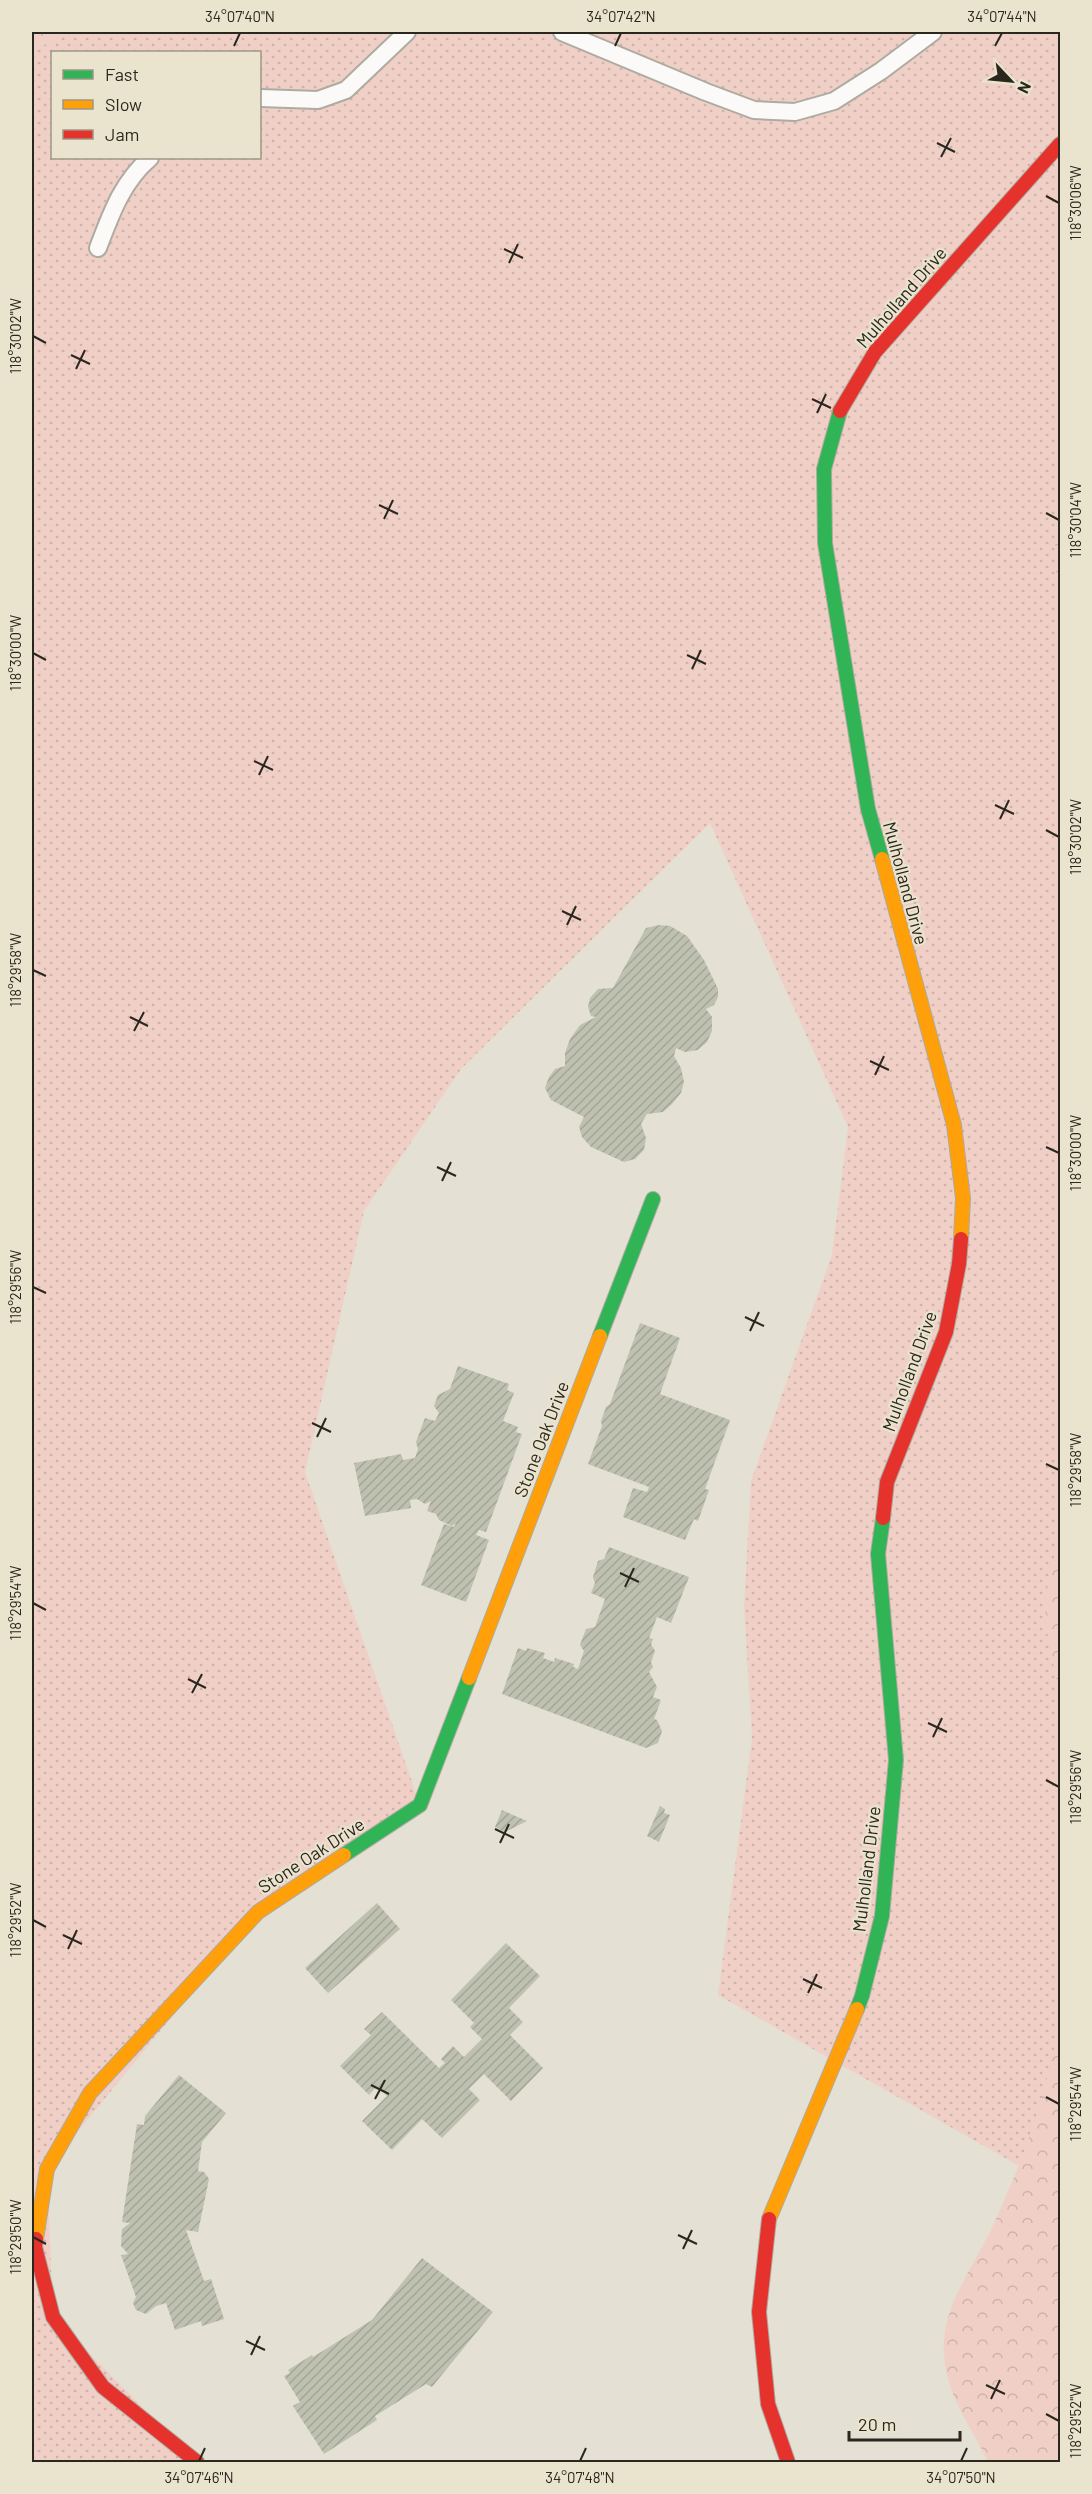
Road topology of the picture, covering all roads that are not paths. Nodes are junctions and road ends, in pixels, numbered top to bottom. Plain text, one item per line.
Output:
1 (407, 32) edge
2 (562, 32) edge
3 (933, 32) edge
4 (261, 98) edge
5 (1060, 144) edge
6 (149, 159) edge
7 (98, 248) dead end
8 (653, 1199) dead end
9 (197, 2463) edge
10 (788, 2463) edge

1 - 4 lane
2 - 3 lane
5 - 10 main road, Mulholland Drive
6 - 7 lane
8 - 9 main road, Stone Oak Drive

